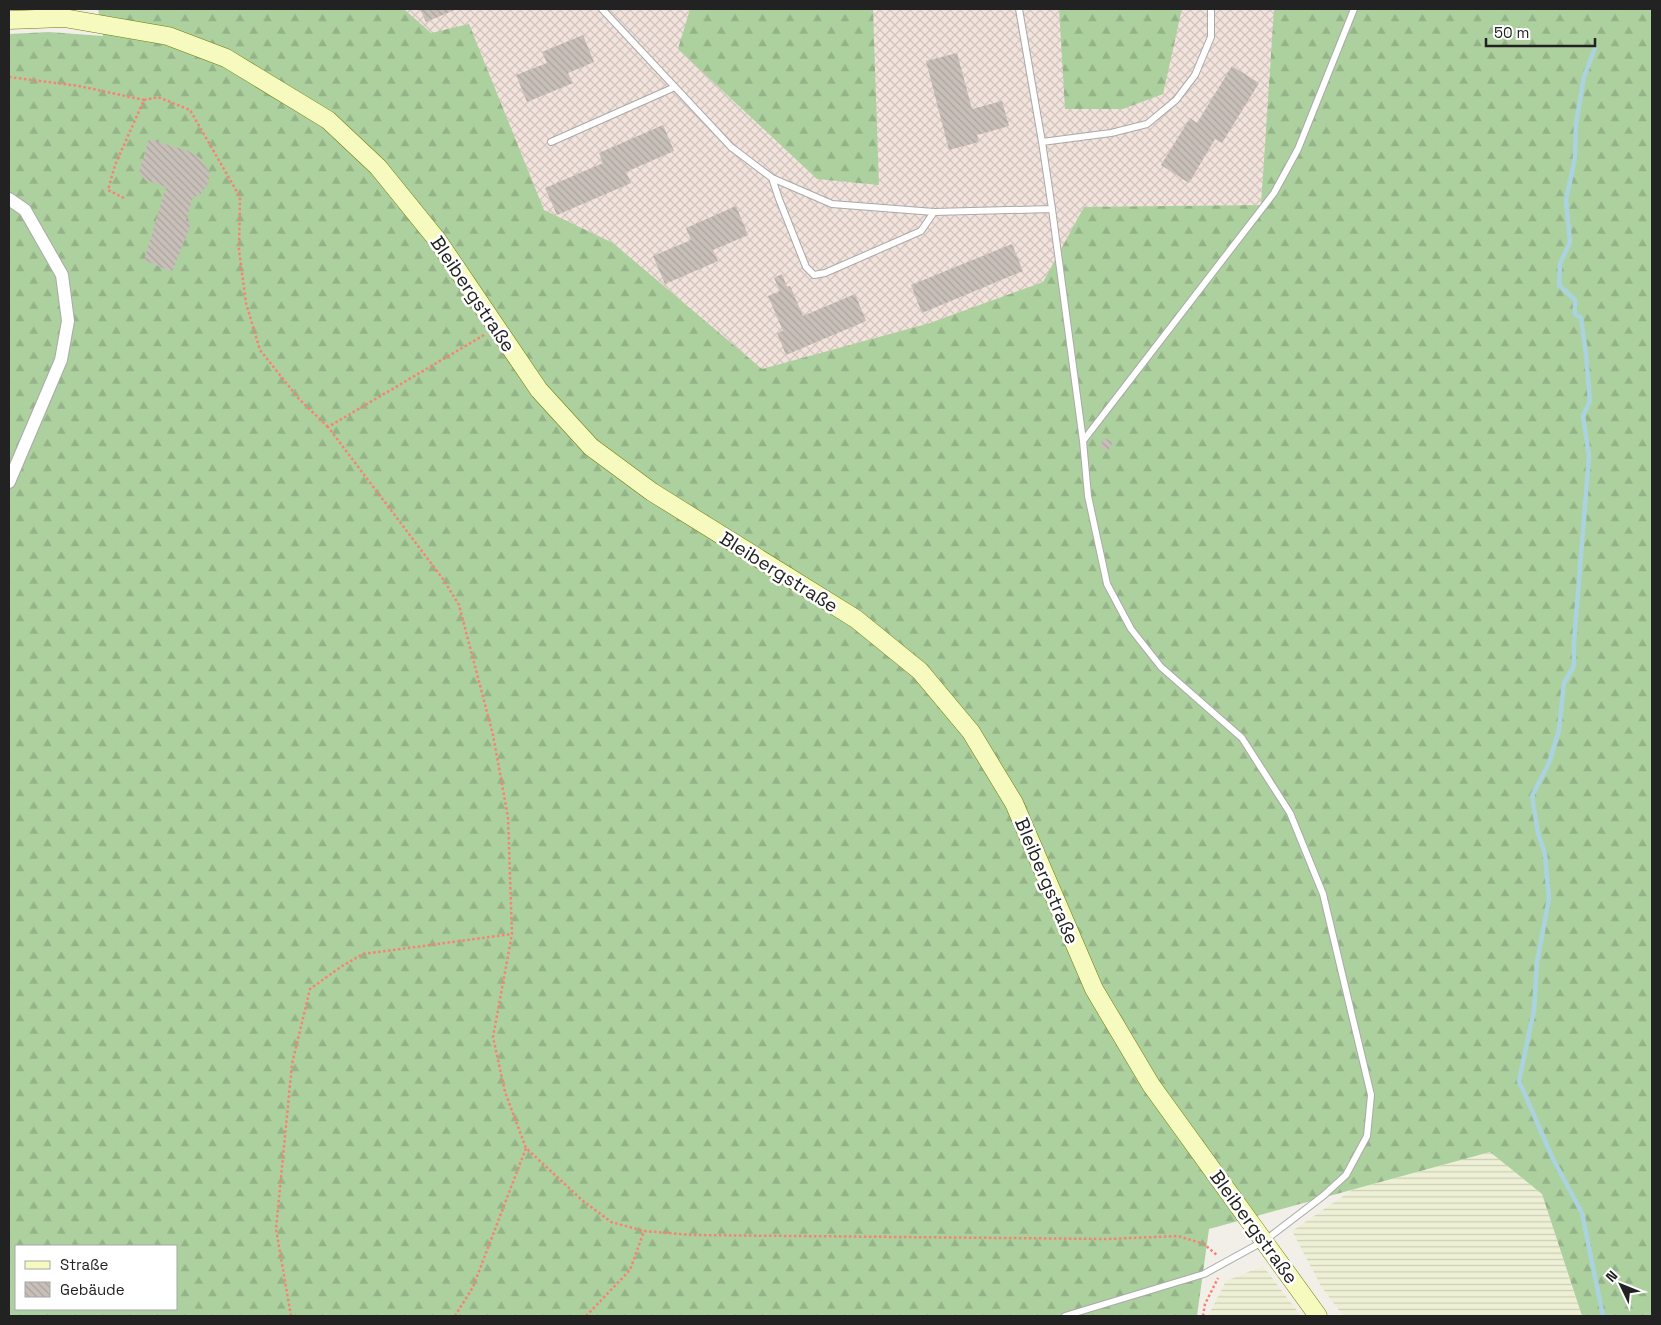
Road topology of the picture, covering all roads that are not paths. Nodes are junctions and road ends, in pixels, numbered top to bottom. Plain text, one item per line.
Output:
1 (602, 9) edge
2 (1019, 9) edge
3 (1212, 9) edge
4 (1354, 9) edge
5 (64, 14) edge
6 (9, 20) edge
7 (675, 87) junction
8 (551, 142) dead end
9 (1042, 142) junction
10 (772, 178) junction
11 (9, 199) edge
12 (1052, 209) junction
13 (934, 212) junction
14 (1084, 441) junction
15 (9, 482) edge
16 (1264, 1241) junction
17 (1065, 1316) edge
18 (1318, 1316) edge

1 - 7 lane
2 - 9 lane
3 - 9 lane
4 - 14 lane
5 - 6 street, Bleibergstraße
5 - 16 street, Bleibergstraße
7 - 8 lane
7 - 10 lane
9 - 12 lane
10 - 13 lane
10 - 13 lane
11 - 15 street
12 - 13 lane
12 - 14 lane
14 - 16 lane
16 - 17 lane
16 - 18 street, Bleibergstraße

